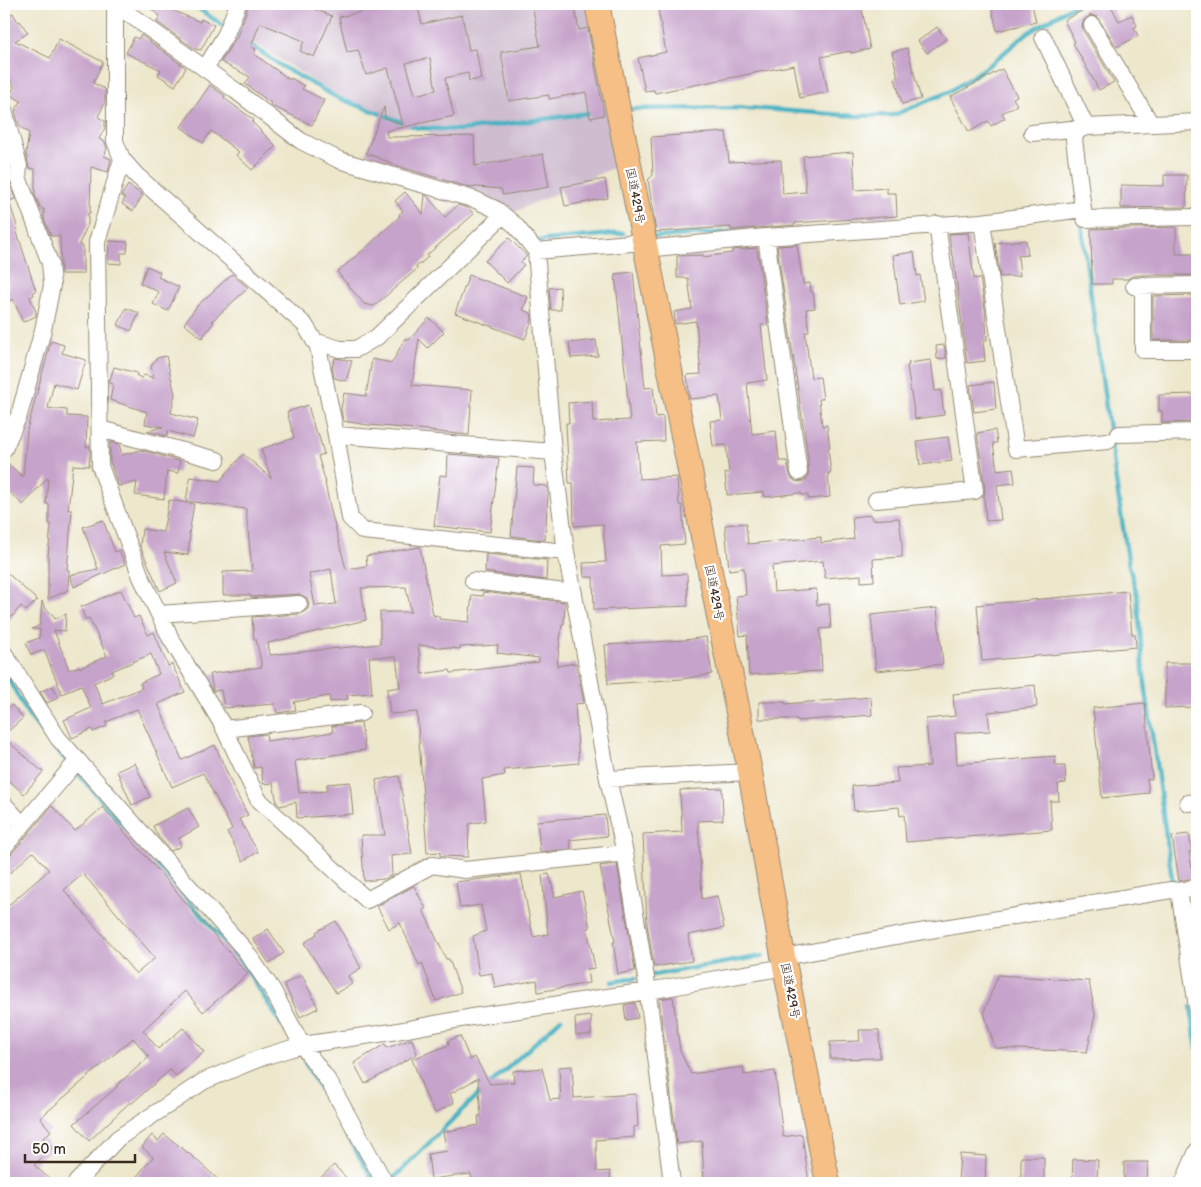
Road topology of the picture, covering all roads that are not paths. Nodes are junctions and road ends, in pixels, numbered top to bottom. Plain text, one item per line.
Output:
1 (115, 4) edge
2 (238, 4) edge
3 (597, 4) edge
4 (1092, 25) dead end
5 (1043, 37) dead end
6 (205, 69) junction
7 (4, 114) edge
8 (1197, 122) edge
9 (1151, 124) junction
10 (1082, 129) junction
11 (1032, 132) dead end
12 (122, 159) junction
13 (11, 179) edge
14 (1083, 209) junction
15 (503, 215) junction
16 (1197, 217) edge
17 (982, 222) junction
18 (937, 224) junction
19 (766, 237) junction
20 (644, 245) junction
21 (536, 251) junction
22 (1197, 285) edge
23 (314, 341) junction
24 (1197, 350) edge
25 (100, 429) junction
26 (1197, 432) edge
27 (336, 436) junction
28 (4, 450) edge
29 (553, 452) junction
30 (217, 460) dead end
31 (799, 472) dead end
32 (876, 500) dead end
33 (566, 552) junction
34 (473, 581) dead end
35 (574, 593) junction
36 (299, 604) dead end
37 (159, 614) junction
38 (4, 653) edge
39 (361, 713) dead end
40 (225, 730) junction
41 (78, 760) junction
42 (750, 772) junction
43 (608, 780) junction
44 (4, 804) edge
45 (23, 824) junction
46 (4, 847) edge
47 (625, 853) junction
48 (1197, 888) edge
49 (1176, 891) junction
50 (785, 962) junction
51 (648, 991) junction
52 (1197, 1007) edge
53 (302, 1045) junction
54 (1197, 1151) edge
55 (76, 1183) edge
56 (385, 1183) edge
57 (672, 1183) edge
58 (828, 1183) edge
59 (1183, 1183) edge

1 - 6 street
1 - 12 street
2 - 6 street
3 - 20 highway, 国道429号
4 - 9 street
5 - 10 street
6 - 15 street
7 - 13 street
8 - 9 street
9 - 10 street
10 - 11 street
10 - 14 street
12 - 23 street
12 - 25 street
13 - 28 street
14 - 16 street
14 - 17 street
15 - 21 street
15 - 23 street
17 - 18 street
17 - 26 street
18 - 19 street
18 - 32 street
19 - 20 street
19 - 31 street
20 - 21 street
20 - 42 highway, 国道429号
21 - 29 street
22 - 24 street
23 - 27 street
25 - 30 street
25 - 37 street
27 - 29 street
27 - 33 street
29 - 33 street
33 - 35 street
34 - 35 street
35 - 43 street
36 - 37 street
37 - 40 street
38 - 41 street
39 - 40 street
40 - 47 street
41 - 45 street
41 - 53 street
42 - 43 street
42 - 50 highway, 国道429号
43 - 47 street
44 - 45 street
45 - 46 street
47 - 51 street
48 - 49 street
49 - 50 street
49 - 52 street
50 - 51 street
50 - 58 highway, 国道429号
51 - 53 street
51 - 57 street
53 - 55 street
53 - 56 street
54 - 59 street

